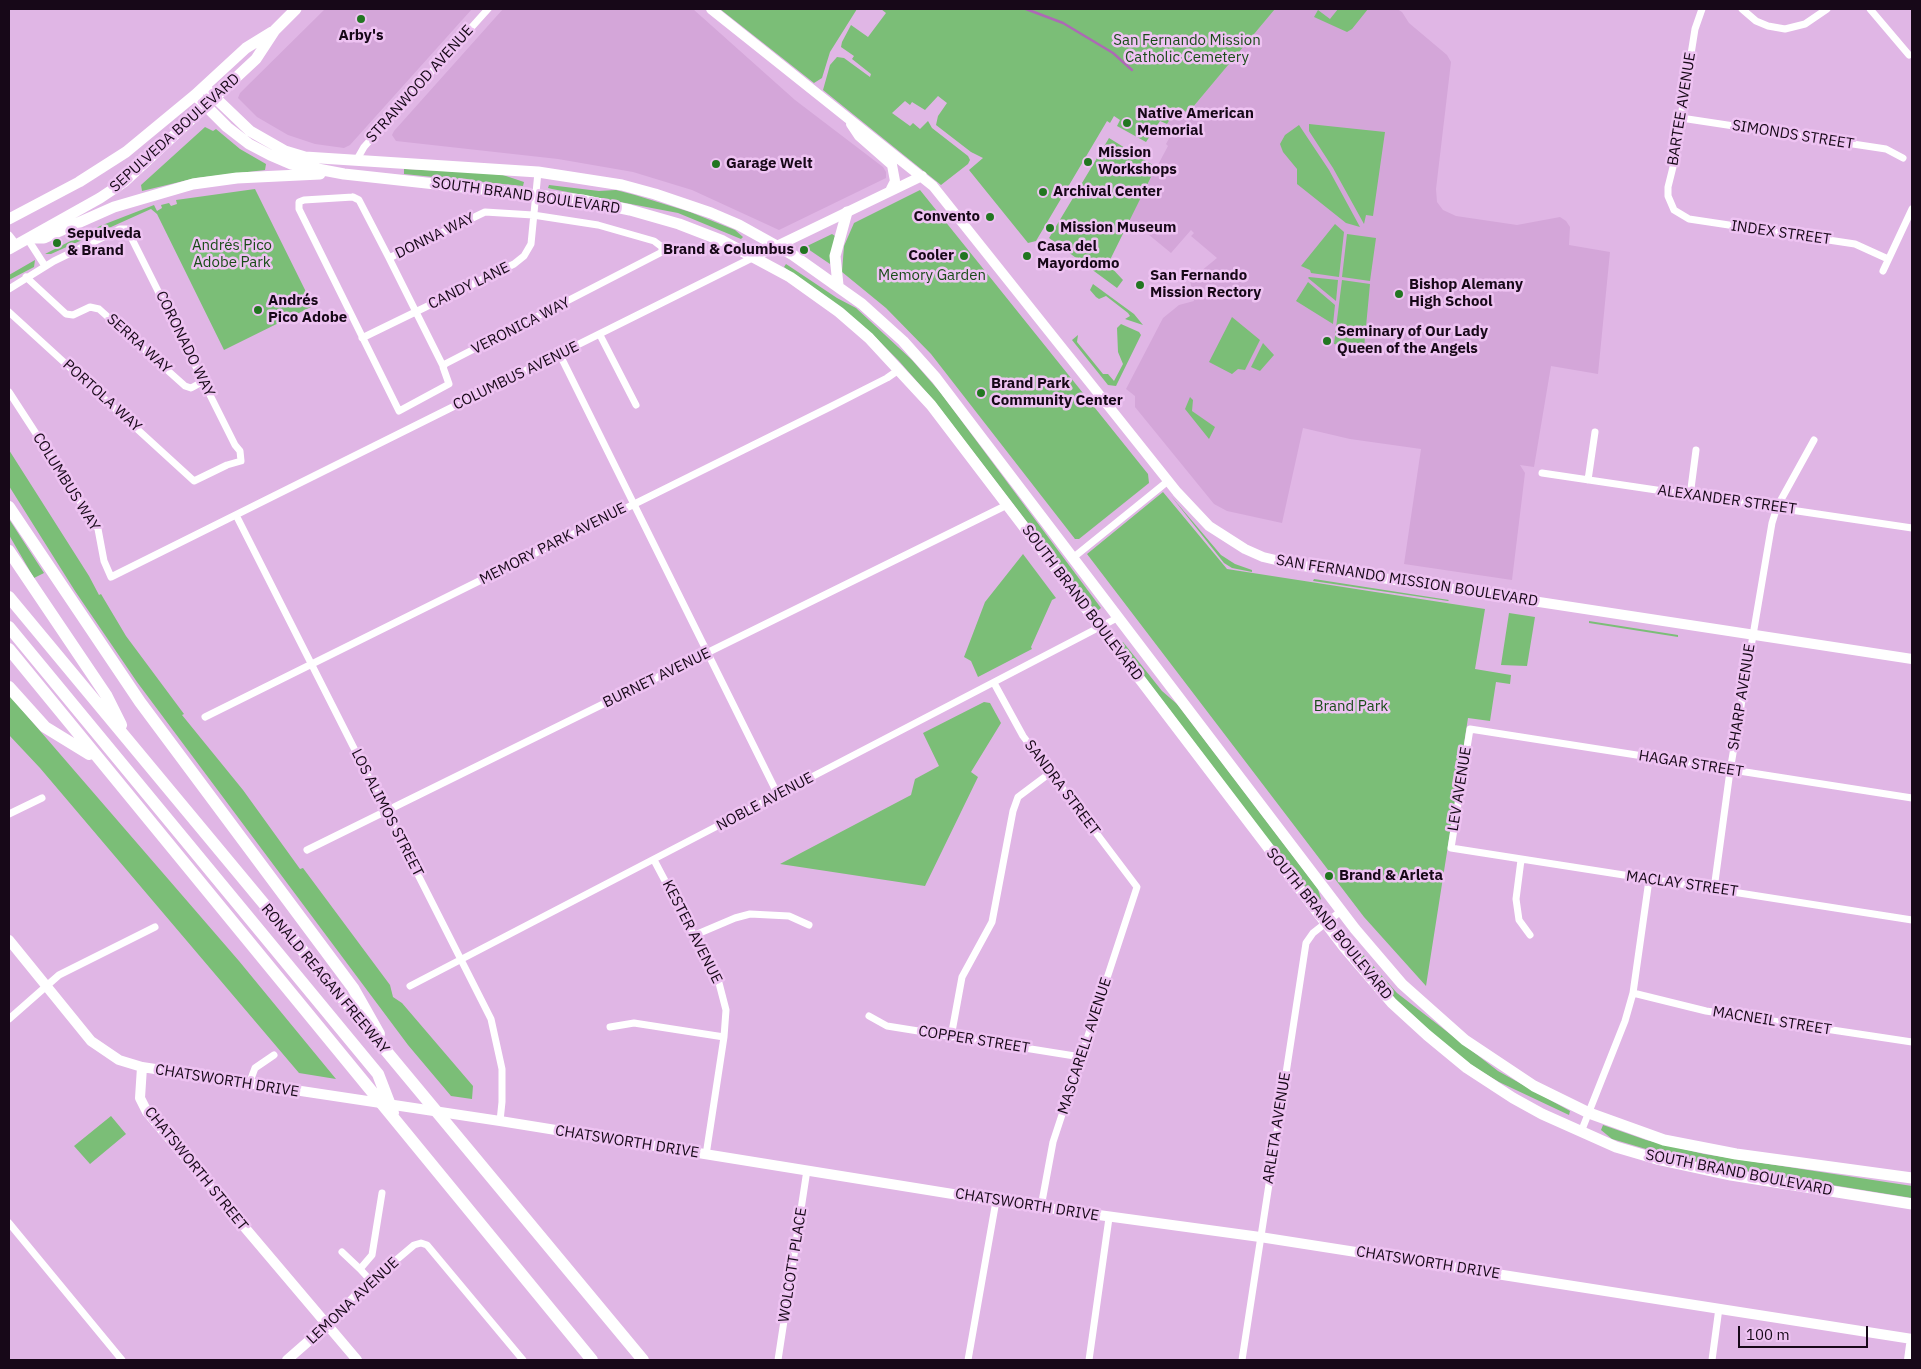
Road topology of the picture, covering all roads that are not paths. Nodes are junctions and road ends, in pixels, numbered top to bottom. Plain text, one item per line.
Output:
1 (296, 9) edge
2 (488, 9) edge
3 (711, 9) edge
4 (1702, 9) edge
5 (1742, 9) edge
6 (1827, 9) edge
7 (1870, 9) edge
8 (275, 30) junction
9 (1909, 55) dead end
10 (204, 87) junction
11 (195, 95) junction
12 (211, 103) junction
13 (847, 116) junction
14 (1681, 118) junction
15 (1903, 158) dead end
16 (356, 162) junction
17 (538, 172) junction
18 (344, 174) junction
19 (922, 176) junction
20 (890, 191) junction
21 (536, 194) junction
22 (1912, 209) edge
23 (1674, 210) joint
24 (847, 212) junction
25 (533, 215) junction
26 (9, 219) edge
27 (27, 238) junction
28 (11, 243) edge
29 (776, 246) junction
30 (662, 247) joint
31 (754, 257) junction
32 (389, 258) junction
33 (1888, 258) junction
34 (45, 266) junction
35 (1883, 271) dead end
36 (26, 277) junction
37 (838, 285) junction
38 (9, 289) edge
39 (9, 312) edge
40 (415, 312) junction
41 (600, 335) junction
42 (362, 338) junction
43 (560, 355) junction
44 (444, 366) junction
45 (900, 368) junction
46 (204, 381) junction
47 (9, 392) edge
48 (636, 405) dead end
49 (1595, 432) dead end
50 (1814, 440) dead end
51 (1696, 450) dead end
52 (242, 458) joint
53 (1542, 473) dead end
54 (1588, 480) junction
55 (1168, 481) junction
56 (1690, 496) junction
57 (632, 504) junction
58 (1006, 505) junction
59 (9, 506) edge
60 (1777, 507) junction
61 (236, 515) junction
62 (1912, 528) edge
63 (9, 551) edge
64 (1074, 557) junction
65 (111, 577) joint
66 (9, 597) edge
67 (9, 617) edge
68 (1119, 617) junction
69 (9, 627) edge
70 (1101, 628) junction
71 (1752, 635) junction
72 (9, 649) edge
73 (708, 653) junction
74 (1912, 659) edge
75 (311, 664) junction
76 (994, 684) junction
77 (9, 687) edge
78 (205, 717) dead end
79 (1470, 729) joint
80 (130, 743) junction
81 (98, 759) junction
82 (1730, 771) junction
83 (1050, 773) junction
84 (778, 795) junction
85 (42, 798) dead end
86 (1912, 798) edge
87 (387, 812) junction
88 (9, 814) edge
89 (1451, 848) joint
90 (307, 850) dead end
91 (654, 860) junction
92 (1521, 860) junction
93 (1649, 880) junction
94 (1137, 887) joint
95 (1714, 889) junction
96 (1342, 911) junction
97 (1912, 920) edge
98 (1326, 923) junction
99 (808, 925) dead end
100 (155, 927) dead end
101 (695, 935) junction
102 (1530, 935) dead end
103 (9, 940) edge
104 (460, 960) junction
105 (410, 986) dead end
106 (47, 987) junction
107 (1633, 993) junction
108 (354, 1014) junction
109 (869, 1016) dead end
110 (9, 1019) edge
111 (610, 1026) dead end
112 (724, 1037) junction
113 (951, 1038) junction
114 (1912, 1042) edge
115 (274, 1055) dead end
116 (1081, 1057) junction
117 (392, 1060) junction
118 (142, 1067) junction
119 (249, 1084) junction
120 (1589, 1113) junction
121 (500, 1121) junction
122 (396, 1122) junction
123 (1581, 1132) junction
124 (706, 1155) junction
125 (807, 1170) junction
126 (1912, 1178) edge
127 (382, 1194) dead end
128 (996, 1201) junction
129 (1912, 1204) edge
130 (1041, 1207) junction
131 (1109, 1218) junction
132 (9, 1223) edge
133 (1260, 1237) junction
134 (342, 1252) dead end
135 (360, 1269) junction
136 (371, 1281) junction
137 (1720, 1308) junction
138 (327, 1325) junction
139 (1912, 1339) edge
140 (1912, 1345) edge
141 (122, 1360) edge
142 (287, 1360) edge
143 (357, 1360) edge
144 (523, 1360) edge
145 (592, 1360) edge
146 (643, 1360) edge
147 (778, 1360) edge
148 (968, 1360) edge
149 (1089, 1360) edge
150 (1242, 1360) edge
151 (1712, 1360) edge
152 (1910, 1360) edge

1 - 8 main road, SEPULVEDA BOULEVARD
2 - 16 street, STRANWOOD AVENUE
3 - 13 main road, SAN FERNANDO MISSION BOULEVARD
4 - 14 street, BARTEE AVENUE
5 - 6 street
7 - 9 street
8 - 10 main road, SEPULVEDA BOULEVARD
8 - 12 main road, SEPULVEDA BOULEVARD
10 - 11 main road, SEPULVEDA BOULEVARD
10 - 12 main road, SOUTH BRAND BOULEVARD
11 - 12 main road, SOUTH BRAND BOULEVARD
11 - 26 main road, SEPULVEDA BOULEVARD
12 - 16 main road, SOUTH BRAND BOULEVARD
12 - 18 main road, SOUTH BRAND BOULEVARD
12 - 27 main road, SEPULVEDA BOULEVARD
13 - 19 main road, SAN FERNANDO MISSION BOULEVARD
13 - 20 main road
14 - 15 street, SIMONDS STREET
14 - 23 street, BARTEE AVENUE
16 - 17 main road, SOUTH BRAND BOULEVARD
17 - 21 street, CANDY LANE
17 - 29 main road, SOUTH BRAND BOULEVARD
18 - 21 main road, SOUTH BRAND BOULEVARD
18 - 27 main road
19 - 20 main road, COLUMBUS AVENUE
19 - 55 main road, SAN FERNANDO MISSION BOULEVARD
20 - 24 main road, COLUMBUS AVENUE
21 - 25 street, CANDY LANE
21 - 31 main road, SOUTH BRAND BOULEVARD
22 - 33 street
23 - 33 street, INDEX STREET
24 - 29 main road, COLUMBUS AVENUE
24 - 37 main road
25 - 30 street, DONNA WAY
25 - 32 street, DONNA WAY
25 - 40 street, CANDY LANE
27 - 28 main road, SEPULVEDA BOULEVARD
27 - 34 street
29 - 31 main road, COLUMBUS AVENUE
29 - 37 main road, SOUTH BRAND BOULEVARD
30 - 44 street, VERONICA WAY
31 - 41 street, COLUMBUS AVENUE
31 - 45 main road, SOUTH BRAND BOULEVARD
32 - 40 street
32 - 42 street, DONNA WAY
33 - 35 street
34 - 36 street
34 - 46 street, CORONADO WAY
36 - 38 street
36 - 46 street, SERRA WAY
37 - 64 main road, SOUTH BRAND BOULEVARD
39 - 52 street, PORTOLA WAY
40 - 42 street, CANDY LANE
40 - 44 street
41 - 43 street, COLUMBUS AVENUE
41 - 48 street
42 - 44 street
43 - 57 street
43 - 61 street, COLUMBUS AVENUE
45 - 57 street, MEMORY PARK AVENUE
45 - 58 main road, SOUTH BRAND BOULEVARD
46 - 52 street, CORONADO WAY
47 - 65 street, COLUMBUS WAY
49 - 54 street
50 - 60 street, SHARP AVENUE
51 - 56 street
53 - 54 street, ALEXANDER STREET
54 - 56 street, ALEXANDER STREET
55 - 64 street
55 - 71 main road, SAN FERNANDO MISSION BOULEVARD
56 - 60 street, ALEXANDER STREET
57 - 73 street
57 - 75 street, MEMORY PARK AVENUE
58 - 70 main road, SOUTH BRAND BOULEVARD
58 - 73 street, BURNET AVENUE
59 - 117 highway
60 - 62 street, ALEXANDER STREET
60 - 71 street, SHARP AVENUE
61 - 65 street, COLUMBUS AVENUE
61 - 75 street, LOS ALIMOS STREET
63 - 80 highway
64 - 68 main road, SOUTH BRAND BOULEVARD
66 - 80 highway, RONALD REAGAN FREEWAY
67 - 108 highway
68 - 70 street, NOBLE AVENUE
68 - 96 main road, SOUTH BRAND BOULEVARD
69 - 122 highway
70 - 76 street, NOBLE AVENUE
70 - 98 main road, SOUTH BRAND BOULEVARD
71 - 74 main road, SAN FERNANDO MISSION BOULEVARD
71 - 82 street, SHARP AVENUE
72 - 81 highway
73 - 84 street
73 - 87 street, BURNET AVENUE
75 - 78 street, MEMORY PARK AVENUE
75 - 87 street, LOS ALIMOS STREET
76 - 83 street, SANDRA STREET
76 - 84 street, NOBLE AVENUE
77 - 81 highway
79 - 82 street, HAGAR STREET
79 - 89 street, LEV AVENUE
80 - 108 highway, RONALD REAGAN FREEWAY
81 - 122 highway
82 - 86 street, HAGAR STREET
82 - 95 street, SHARP AVENUE
83 - 94 street, SANDRA STREET
83 - 113 street
84 - 91 street, NOBLE AVENUE
85 - 88 street
87 - 90 street, BURNET AVENUE
87 - 104 street, LOS ALIMOS STREET
89 - 92 street, MACLAY STREET
91 - 101 street, KESTER AVENUE
91 - 104 street, NOBLE AVENUE
92 - 93 street, MACLAY STREET
92 - 102 street
93 - 95 street, MACLAY STREET
93 - 107 street
94 - 116 street, MASCARELL AVENUE
95 - 97 street, MACLAY STREET
96 - 98 street, ARLETA AVENUE
96 - 120 main road, SOUTH BRAND BOULEVARD
98 - 123 main road, SOUTH BRAND BOULEVARD
98 - 133 street, ARLETA AVENUE
99 - 101 street
100 - 106 street
101 - 112 street, KESTER AVENUE
103 - 106 main road
104 - 105 street, NOBLE AVENUE
104 - 121 street, LOS ALIMOS STREET
106 - 110 street
106 - 118 main road
107 - 114 street, MACNEIL STREET
107 - 120 street
108 - 117 highway, RONALD REAGAN FREEWAY
109 - 113 street, COPPER STREET
111 - 112 street
112 - 124 street, KESTER AVENUE
113 - 116 street, COPPER STREET
115 - 119 street
116 - 130 street, MASCARELL AVENUE
117 - 146 highway, RONALD REAGAN FREEWAY
118 - 119 main road, CHATSWORTH DRIVE
118 - 138 main road, CHATSWORTH STREET
119 - 121 main road, CHATSWORTH DRIVE
120 - 123 street
120 - 126 main road, SOUTH BRAND BOULEVARD
121 - 124 main road, CHATSWORTH DRIVE
122 - 145 highway
123 - 129 main road, SOUTH BRAND BOULEVARD
124 - 125 main road, CHATSWORTH DRIVE
125 - 128 main road, CHATSWORTH DRIVE
125 - 147 street, WOLCOTT PLACE
127 - 135 street
128 - 130 main road, CHATSWORTH DRIVE
128 - 148 street
130 - 131 main road, CHATSWORTH DRIVE
131 - 133 main road, CHATSWORTH DRIVE
131 - 149 street
132 - 141 street
133 - 137 main road, CHATSWORTH DRIVE
133 - 150 street, ARLETA AVENUE
134 - 135 street
135 - 136 street
136 - 138 street, LEMONA AVENUE
136 - 144 street, LEMONA AVENUE
137 - 139 main road, CHATSWORTH DRIVE
137 - 151 street
138 - 142 main road, LEMONA AVENUE
138 - 143 main road, CHATSWORTH STREET
140 - 152 highway

